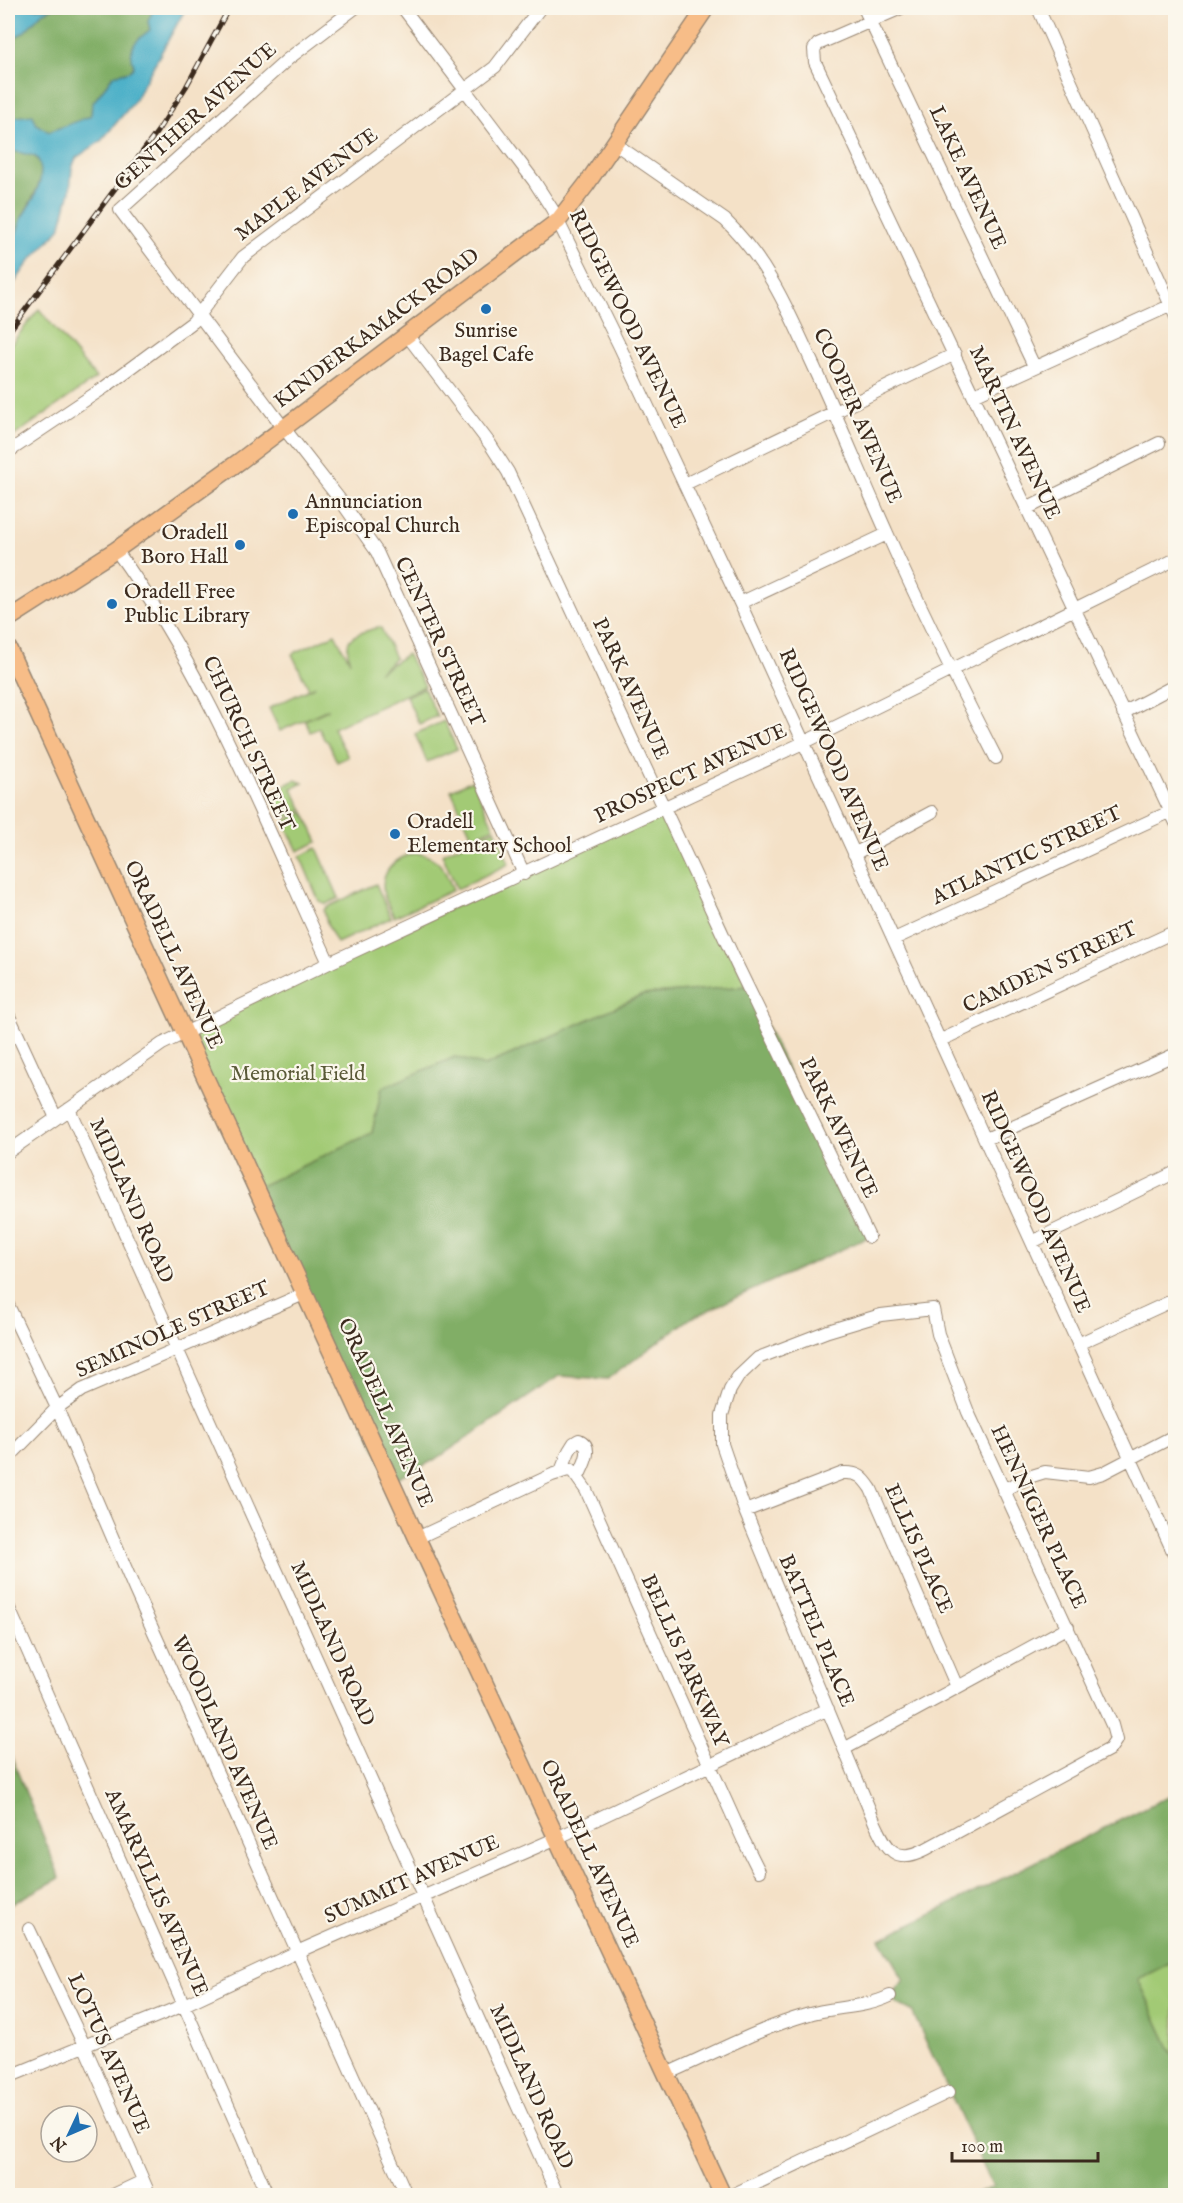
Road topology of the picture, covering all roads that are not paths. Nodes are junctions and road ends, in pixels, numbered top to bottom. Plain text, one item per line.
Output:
1 (355, 8) edge
2 (404, 8) edge
3 (540, 8) edge
4 (706, 8) edge
5 (864, 8) edge
6 (901, 8) edge
7 (1038, 8) edge
8 (871, 21) junction
9 (466, 90) junction
10 (614, 143) junction
11 (120, 210) joint
12 (558, 221) junction
13 (1173, 304) edge
14 (199, 315) junction
15 (1176, 317) edge
16 (407, 335) junction
17 (955, 354) junction
18 (1034, 366) junction
19 (974, 395) junction
20 (835, 412) junction
21 (283, 427) junction
22 (1159, 443) dead end
23 (8, 452) edge
24 (685, 484) junction
25 (1028, 508) junction
26 (887, 534) junction
27 (116, 550) junction
28 (1176, 559) edge
29 (740, 603) junction
30 (1075, 608) junction
31 (8, 619) edge
32 (8, 648) edge
33 (951, 669) junction
34 (1176, 685) edge
35 (1123, 713) junction
36 (804, 742) junction
37 (996, 758) dead end
38 (663, 808) junction
39 (932, 812) dead end
40 (1174, 814) edge
41 (854, 854) junction
42 (524, 874) junction
43 (1176, 931) edge
44 (894, 939) junction
45 (329, 963) junction
46 (8, 1014) edge
47 (185, 1034) junction
48 (940, 1040) junction
49 (1176, 1054) edge
50 (69, 1109) junction
51 (56, 1118) junction
52 (987, 1140) junction
53 (8, 1152) edge
54 (1176, 1172) edge
55 (869, 1237) dead end
56 (1032, 1242) junction
57 (306, 1293) junction
58 (1176, 1299) edge
59 (8, 1305) edge
60 (933, 1309) joint
61 (1078, 1344) junction
62 (176, 1349) junction
63 (57, 1408) junction
64 (1176, 1435) edge
65 (8, 1458) edge
66 (1130, 1458) junction
67 (1003, 1490) junction
68 (745, 1511) junction
69 (417, 1538) junction
70 (1176, 1558) edge
71 (8, 1606) edge
72 (1068, 1627) junction
73 (957, 1687) junction
74 (828, 1709) junction
75 (844, 1749) junction
76 (710, 1767) junction
77 (557, 1838) junction
78 (895, 1854) joint
79 (759, 1871) dead end
80 (423, 1895) junction
81 (29, 1929) dead end
82 (297, 1952) junction
83 (890, 1996) dead end
84 (184, 2005) junction
85 (84, 2045) junction
86 (666, 2074) junction
87 (8, 2078) edge
88 (949, 2092) dead end
89 (143, 2181) junction
90 (111, 2196) edge
91 (150, 2196) edge
92 (268, 2196) edge
93 (407, 2196) edge
94 (558, 2196) edge
95 (723, 2196) edge
96 (730, 2196) edge

1 - 11 street, GENTHER AVENUE
2 - 9 street, RIDGEWOOD AVENUE
3 - 9 street, MAPLE AVENUE
4 - 10 main road, KINDERKAMACK ROAD
5 - 8 street, LAKE AVENUE
6 - 8 street
7 - 13 street
8 - 17 street, MARTIN AVENUE
8 - 18 street, LAKE AVENUE
9 - 12 street, RIDGEWOOD AVENUE
9 - 14 street, MAPLE AVENUE
10 - 12 main road, KINDERKAMACK ROAD
10 - 20 street, COOPER AVENUE
11 - 14 street, CENTER STREET
12 - 16 main road, KINDERKAMACK ROAD
12 - 24 street, RIDGEWOOD AVENUE
13 - 15 street
13 - 18 street
14 - 21 street, CENTER STREET
14 - 23 street, MAPLE AVENUE
16 - 21 main road, KINDERKAMACK ROAD
16 - 38 street, PARK AVENUE
17 - 19 street, MARTIN AVENUE
17 - 20 street
18 - 19 street
19 - 25 street, MARTIN AVENUE
20 - 24 street
20 - 26 street, COOPER AVENUE
21 - 27 main road, KINDERKAMACK ROAD
21 - 42 street, CENTER STREET
22 - 25 street
24 - 29 street, RIDGEWOOD AVENUE
25 - 30 street, MARTIN AVENUE
26 - 29 street
26 - 33 street, COOPER AVENUE
27 - 31 main road, KINDERKAMACK ROAD
27 - 45 street, CHURCH STREET
28 - 30 street, PROSPECT AVENUE
29 - 36 street, RIDGEWOOD AVENUE
30 - 33 street, PROSPECT AVENUE
30 - 35 street, MARTIN AVENUE
32 - 47 main road, ORADELL AVENUE
33 - 36 street, PROSPECT AVENUE
33 - 37 street, COOPER AVENUE
34 - 35 street
35 - 40 street, MARTIN AVENUE
36 - 38 street, PROSPECT AVENUE
36 - 41 street, RIDGEWOOD AVENUE
38 - 42 street, PROSPECT AVENUE
38 - 55 street, PARK AVENUE
39 - 41 street
40 - 44 street, ATLANTIC STREET
41 - 44 street, RIDGEWOOD AVENUE
42 - 45 street, PROSPECT AVENUE
43 - 48 street, CAMDEN STREET
44 - 48 street, RIDGEWOOD AVENUE
45 - 47 street, PROSPECT AVENUE
46 - 51 street
47 - 50 street, PROSPECT AVENUE
47 - 57 main road, ORADELL AVENUE
48 - 52 street, RIDGEWOOD AVENUE
49 - 52 street
50 - 51 street, PROSPECT AVENUE
50 - 62 street, MIDLAND ROAD
51 - 53 street, PROSPECT AVENUE
52 - 56 street, RIDGEWOOD AVENUE
54 - 56 street
56 - 61 street, RIDGEWOOD AVENUE
57 - 62 street, SEMINOLE STREET
57 - 69 main road, ORADELL AVENUE
58 - 61 street
59 - 63 street, WOODLAND AVENUE
60 - 67 street, HENNIGER PLACE
60 - 68 street, BATTEL PLACE
61 - 66 street, RIDGEWOOD AVENUE
62 - 63 street, SEMINOLE STREET
62 - 80 street, MIDLAND ROAD
63 - 65 street, SEMINOLE STREET
63 - 82 street, WOODLAND AVENUE
64 - 66 street
66 - 67 street
66 - 70 street, RIDGEWOOD AVENUE
67 - 72 street, HENNIGER PLACE
68 - 73 street, ELLIS PLACE
68 - 74 street, BATTEL PLACE
69 - 76 street, BELLIS PARKWAY
69 - 77 main road, ORADELL AVENUE
71 - 84 street, AMARYLLIS AVENUE
72 - 73 street
72 - 78 street, HENNIGER PLACE
73 - 75 street
74 - 75 street, BATTEL PLACE
74 - 76 street, SUMMIT AVENUE
75 - 78 street, BATTEL PLACE
76 - 77 street, SUMMIT AVENUE
76 - 79 street, BELLIS PARKWAY
77 - 80 street, SUMMIT AVENUE
77 - 86 main road, ORADELL AVENUE
80 - 82 street, SUMMIT AVENUE
80 - 94 street, MIDLAND ROAD
81 - 85 street, LOTUS AVENUE
82 - 84 street, SUMMIT AVENUE
82 - 93 street, WOODLAND AVENUE
83 - 86 street
84 - 85 street, SUMMIT AVENUE
84 - 92 street, AMARYLLIS AVENUE
85 - 87 street, SUMMIT AVENUE
85 - 89 street, LOTUS AVENUE
86 - 95 main road, ORADELL AVENUE
88 - 96 street
89 - 90 street
89 - 91 street, LOTUS AVENUE

